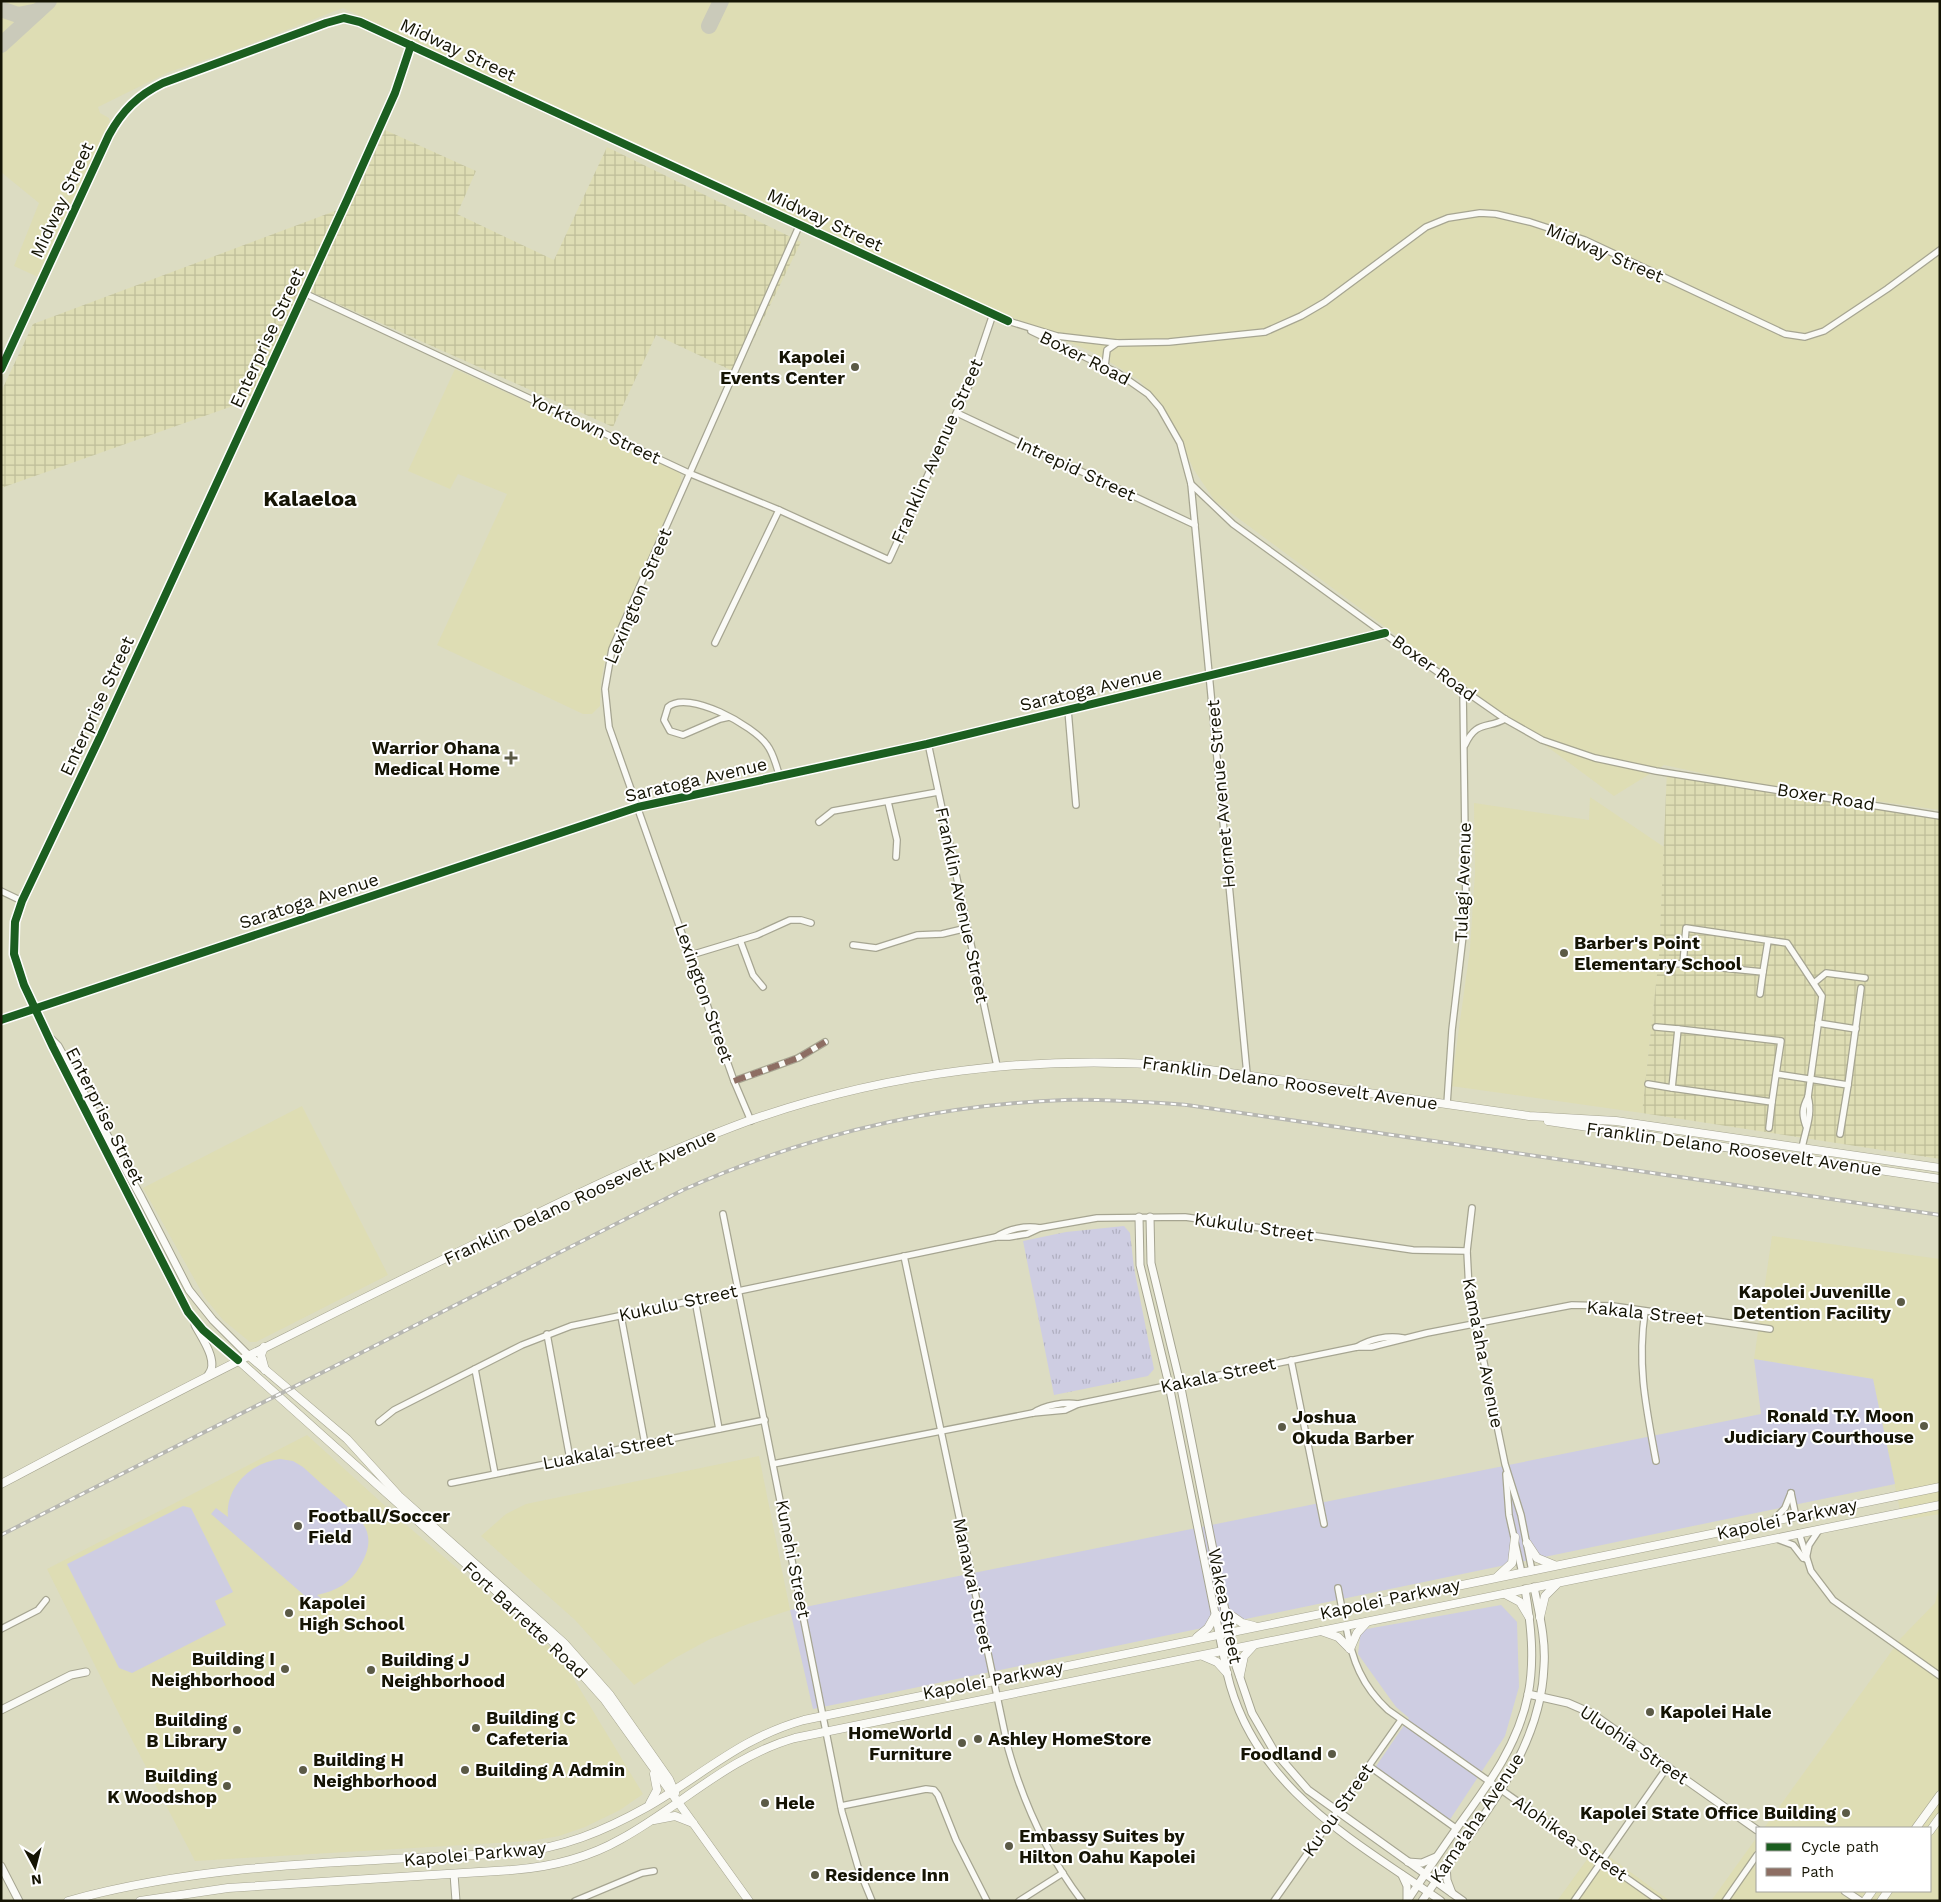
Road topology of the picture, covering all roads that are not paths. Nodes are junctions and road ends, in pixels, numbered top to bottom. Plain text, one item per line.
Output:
1 (411, 45) junction
2 (800, 224) junction
3 (1940, 250) edge
4 (304, 293) junction
5 (993, 314) junction
6 (1008, 321) junction
7 (1116, 343) junction
8 (1105, 366) junction
9 (1, 368) edge
10 (957, 413) junction
11 (691, 474) junction
12 (1191, 484) junction
13 (778, 510) junction
14 (1195, 525) junction
15 (889, 560) joint
16 (1385, 633) junction
17 (715, 643) dead end
18 (1210, 676) junction
19 (1463, 690) junction
20 (1068, 710) junction
21 (730, 717) junction
22 (1505, 719) junction
23 (928, 743) junction
24 (1464, 747) junction
25 (780, 777) junction
26 (938, 792) junction
27 (888, 802) junction
28 (1076, 805) dead end
29 (638, 807) junction
30 (1940, 816) edge
31 (819, 822) dead end
32 (896, 857) dead end
33 (1, 891) edge
34 (22, 901) junction
35 (811, 923) dead end
36 (967, 928) junction
37 (740, 940) junction
38 (1768, 941) junction
39 (854, 945) dead end
40 (691, 955) junction
41 (1660, 963) dead end
42 (1683, 964) junction
43 (1763, 972) junction
44 (1865, 978) dead end
45 (1814, 983) junction
46 (762, 987) dead end
47 (1862, 988) dead end
48 (1760, 994) dead end
49 (35, 1007) junction
50 (1, 1020) edge
51 (1818, 1023) junction
52 (1656, 1027) dead end
53 (1678, 1029) junction
54 (1856, 1029) junction
55 (50, 1038) junction
56 (825, 1042) dead end
57 (997, 1066) junction
58 (1247, 1074) junction
59 (1776, 1074) junction
60 (1810, 1080) junction
61 (734, 1081) junction
62 (1648, 1084) dead end
63 (1848, 1085) junction
64 (1672, 1088) junction
65 (1772, 1102) junction
66 (1447, 1104) junction
67 (1529, 1116) junction
68 (750, 1120) junction
69 (1769, 1128) dead end
70 (1840, 1134) dead end
71 (1802, 1148) junction
72 (1940, 1168) edge
73 (1940, 1179) edge
74 (1472, 1208) dead end
75 (723, 1214) dead end
76 (1138, 1217) junction
77 (1150, 1217) junction
78 (1467, 1251) junction
79 (904, 1256) junction
80 (738, 1290) junction
81 (695, 1300) junction
82 (186, 1307) junction
83 (1645, 1311) junction
84 (621, 1316) junction
85 (1476, 1323) junction
86 (1770, 1329) dead end
87 (547, 1334) junction
88 (264, 1347) junction
89 (248, 1355) junction
90 (238, 1360) junction
91 (1291, 1360) junction
92 (475, 1369) junction
93 (265, 1370) junction
94 (208, 1375) junction
95 (1180, 1383) junction
96 (1169, 1385) junction
97 (764, 1420) junction
98 (379, 1422) dead end
99 (719, 1429) junction
100 (940, 1431) junction
101 (645, 1444) junction
102 (570, 1459) junction
103 (1656, 1461) dead end
104 (773, 1464) junction
105 (1506, 1467) junction
106 (495, 1474) junction
107 (451, 1483) dead end
108 (1, 1484) edge
109 (1940, 1487) edge
110 (1940, 1505) edge
111 (1796, 1517) junction
112 (1772, 1522) junction
113 (1324, 1524) dead end
114 (1820, 1529) junction
115 (1799, 1533) junction
116 (1515, 1537) junction
117 (1774, 1538) junction
118 (1527, 1544) junction
119 (1806, 1562) junction
120 (1556, 1566) junction
121 (1532, 1571) junction
122 (1522, 1572) junction
123 (1495, 1578) junction
124 (1560, 1582) junction
125 (1534, 1587) junction
126 (1338, 1588) dead end
127 (1525, 1589) junction
128 (1503, 1594) junction
129 (46, 1600) dead end
130 (1342, 1609) junction
131 (1225, 1610) junction
132 (1216, 1613) junction
133 (1529, 1617) junction
134 (1540, 1617) junction
135 (1368, 1621) junction
136 (1346, 1626) junction
137 (1256, 1627) junction
138 (1, 1629) edge
139 (1320, 1631) junction
140 (1229, 1632) junction
141 (1220, 1634) junction
142 (1195, 1639) junction
143 (1256, 1644) junction
144 (1233, 1649) junction
145 (1350, 1649) junction
146 (1223, 1651) junction
147 (1201, 1655) junction
148 (86, 1672) dead end
149 (1227, 1673) junction
150 (1240, 1675) junction
151 (1940, 1676) edge
152 (992, 1681) junction
153 (1528, 1694) junction
154 (995, 1697) junction
155 (1541, 1697) junction
156 (1, 1710) edge
157 (824, 1714) junction
158 (1401, 1720) junction
159 (827, 1731) junction
160 (646, 1759) junction
161 (1369, 1766) junction
162 (1668, 1766) junction
163 (1490, 1782) junction
164 (1500, 1790) junction
165 (672, 1791) junction
166 (1940, 1794) edge
167 (678, 1800) junction
168 (648, 1806) junction
169 (841, 1806) junction
170 (1336, 1812) junction
171 (1940, 1817) edge
172 (650, 1821) junction
173 (1330, 1822) junction
174 (695, 1824) junction
175 (1917, 1827) edge
176 (1457, 1829) junction
177 (1756, 1829) edge
178 (1931, 1830) edge
179 (1438, 1856) junction
180 (1756, 1856) edge
181 (453, 1857) junction
182 (1405, 1861) junction
183 (1602, 1861) junction
184 (1446, 1865) junction
185 (1, 1866) edge
186 (654, 1871) dead end
187 (1400, 1872) junction
188 (1063, 1873) junction
189 (454, 1874) junction
190 (1425, 1875) junction
191 (1435, 1882) junction
192 (1418, 1884) junction
193 (1428, 1892) junction
194 (1847, 1892) edge
195 (1452, 1893) junction
196 (583, 1899) edge
197 (1407, 1900) edge
198 (19, 1901) edge
199 (68, 1901) edge
200 (140, 1901) edge
201 (456, 1901) edge
202 (575, 1901) edge
203 (749, 1901) edge
204 (872, 1901) edge
205 (987, 1901) edge
206 (1019, 1901) edge
207 (1082, 1901) edge
208 (1274, 1901) edge
209 (1422, 1901) edge
210 (1441, 1901) edge
211 (1463, 1901) edge
212 (1574, 1901) edge
213 (1659, 1901) edge
214 (1726, 1901) edge
215 (1860, 1901) edge

1 - 2 street, Midway Street
1 - 4 street, Enterprise Street
1 - 9 street, Midway Street
2 - 5 street, Midway Street
2 - 11 street, Lexington Street
3 - 7 street, Midway Street
4 - 11 street, Yorktown Street
4 - 34 street, Enterprise Street
5 - 6 street, Midway Street
5 - 10 street, Franklin Avenue Street
6 - 7 street, Midway Street
6 - 8 street, Boxer Road
7 - 8 street
8 - 12 street, Boxer Road
10 - 14 street, Intrepid Street
10 - 15 street, Franklin Avenue Street
11 - 13 street, Yorktown Street
11 - 29 street, Lexington Street
12 - 14 street, Hornet Avenue Street
12 - 16 street, Boxer Road
13 - 15 street, Yorktown Street
13 - 17 street
14 - 18 street, Hornet Avenue Street
16 - 18 street, Saratoga Avenue
16 - 19 street, Boxer Road
18 - 20 street, Saratoga Avenue
18 - 58 street, Hornet Avenue Street
19 - 22 street, Boxer Road
19 - 24 street, Tulagi Avenue
20 - 23 street, Saratoga Avenue
20 - 28 street
21 - 21 street
21 - 25 street
22 - 24 street
22 - 30 street, Boxer Road
23 - 25 street, Saratoga Avenue
23 - 26 street, Franklin Avenue Street
24 - 66 street, Tulagi Avenue
25 - 29 street, Saratoga Avenue
26 - 27 street
26 - 36 street, Franklin Avenue Street
27 - 31 street
27 - 32 street
29 - 40 street, Lexington Street
29 - 49 street, Saratoga Avenue
33 - 34 street
34 - 49 street, Enterprise Street
35 - 37 street
36 - 39 street
36 - 57 street, Franklin Avenue Street
37 - 40 street
37 - 46 street
38 - 42 street
38 - 43 street
38 - 45 street
40 - 61 street, Lexington Street
41 - 42 street
42 - 43 street
43 - 48 street
44 - 45 street
45 - 51 street
47 - 54 street
49 - 50 street, Saratoga Avenue
49 - 55 street, Enterprise Street
51 - 54 street
51 - 60 street
52 - 53 street
53 - 59 street
53 - 64 street
54 - 63 street
55 - 82 street, Enterprise Street
55 - 89 street, Enterprise Street
56 - 61 street
57 - 58 main road, Franklin Delano Roosevelt Avenue
57 - 68 main road, Franklin Delano Roosevelt Avenue
58 - 66 main road, Franklin Delano Roosevelt Avenue
59 - 60 street
59 - 65 street
60 - 63 street
60 - 71 street
61 - 68 street, Lexington Street
62 - 64 street
63 - 70 street
64 - 65 street
65 - 69 street
66 - 67 main road, Franklin Delano Roosevelt Avenue
67 - 71 main road, Franklin Delano Roosevelt Avenue
67 - 73 main road, Franklin Delano Roosevelt Avenue
68 - 88 main road, Franklin Delano Roosevelt Avenue
71 - 72 main road, Franklin Delano Roosevelt Avenue
74 - 78 street, Kama'aha Avenue
75 - 80 street, Kunehi Street
76 - 77 street, Kukulu Street
76 - 79 street, Kukulu Street
76 - 96 street, Wakea Street
77 - 78 street, Kukulu Street
77 - 95 street, Wakea Street
78 - 85 street, Kama'aha Avenue
79 - 80 street, Kukulu Street
79 - 100 street, Manawai Street
80 - 81 street, Kukulu Street
80 - 97 street, Kunehi Street
81 - 84 street, Kukulu Street
81 - 99 street
82 - 90 street, Enterprise Street
82 - 94 street
83 - 85 street, Kakala Street
83 - 86 street, Kakala Street
83 - 103 street
84 - 87 street, Kukulu Street
84 - 101 street
85 - 91 street, Kakala Street
85 - 105 street, Kama'aha Avenue
87 - 92 street, Kukulu Street
87 - 102 street
88 - 89 main road, Franklin Delano Roosevelt Avenue
88 - 93 main road
89 - 90 main road, Franklin Delano Roosevelt Avenue
89 - 93 main road, Fort Barrette Road
90 - 94 main road, Franklin Delano Roosevelt Avenue
90 - 160 main road, Fort Barrette Road
91 - 95 street, Kakala Street
91 - 113 street
92 - 98 street, Kukulu Street
92 - 106 street
93 - 165 main road, Fort Barrette Road
94 - 108 main road, Franklin Delano Roosevelt Avenue
95 - 96 street, Kakala Street
95 - 131 street, Wakea Street
96 - 100 street, Kakala Street
96 - 132 street, Wakea Street
97 - 99 street, Luakalai Street
97 - 104 street, Kunehi Street
99 - 101 street, Luakalai Street
100 - 104 street, Kakala Street
100 - 152 street, Manawai Street
101 - 102 street, Luakalai Street
102 - 106 street, Luakalai Street
104 - 157 street, Kunehi Street
105 - 116 street, Kama'aha Avenue
105 - 118 street, Kama'aha Avenue
106 - 107 street, Luakalai Street
109 - 111 main road, Kapolei Parkway
110 - 114 main road, Kapolei Parkway
111 - 112 main road, Kapolei Parkway
111 - 112 street
111 - 115 main road
112 - 120 main road, Kapolei Parkway
114 - 115 main road, Kapolei Parkway
114 - 119 street
115 - 117 main road, Kapolei Parkway
115 - 119 street
116 - 122 street, Kama'aha Avenue
116 - 123 main road
117 - 119 street
117 - 124 main road, Kapolei Parkway
118 - 120 main road
118 - 121 street, Kama'aha Avenue
119 - 151 street
120 - 121 main road, Kapolei Parkway
121 - 122 main road, Kapolei Parkway
121 - 125 main road
122 - 123 main road, Kapolei Parkway
122 - 127 main road
123 - 130 main road, Kapolei Parkway
124 - 125 main road, Kapolei Parkway
124 - 134 main road
125 - 127 main road, Kapolei Parkway
125 - 134 street, Kama'aha Avenue
126 - 130 street
127 - 128 main road, Kapolei Parkway
127 - 133 street, Kama'aha Avenue
128 - 133 main road
128 - 135 main road, Kapolei Parkway
129 - 138 street
130 - 136 main road
130 - 137 main road, Kapolei Parkway
131 - 137 main road
131 - 140 street, Wakea Street
132 - 141 street, Wakea Street
132 - 142 main road
133 - 153 street, Kama'aha Avenue
134 - 155 street, Kama'aha Avenue
135 - 136 main road, Kapolei Parkway
135 - 145 main road
136 - 139 main road, Kapolei Parkway
136 - 145 street, Alohikea Street
137 - 140 main road, Kapolei Parkway
139 - 143 main road, Kapolei Parkway
139 - 145 main road
140 - 141 main road, Kapolei Parkway
140 - 144 street, Wakea Street
141 - 142 main road, Kapolei Parkway
141 - 146 street, Wakea Street
142 - 152 main road, Kapolei Parkway
143 - 144 main road, Kapolei Parkway
143 - 150 main road
144 - 146 main road, Kapolei Parkway
144 - 150 street, Wakea Street
145 - 158 street, Alohikea Street
146 - 147 main road, Kapolei Parkway
146 - 149 street, Wakea Street
147 - 149 main road
147 - 154 main road, Kapolei Parkway
148 - 156 street
149 - 173 street, Wakea Street
150 - 170 street, Wakea Street
152 - 154 street, Manawai Street
152 - 157 main road, Kapolei Parkway
153 - 155 street, Uluohia Street
153 - 163 street, Kama'aha Avenue
154 - 159 main road, Kapolei Parkway
154 - 188 street, Manawai Street
155 - 162 street, Uluohia Street
155 - 164 street, Kama'aha Avenue
157 - 159 street, Kunehi Street
157 - 165 main road, Kapolei Parkway
158 - 161 street, Ku'ou Street
158 - 163 street, Alohikea Street
159 - 167 main road, Kapolei Parkway
159 - 169 street, Kunehi Street
160 - 165 main road, Fort Barrette Road
160 - 168 main road
161 - 170 street, Ku'ou Street
161 - 176 street
162 - 177 street, Uluohia Street
162 - 183 street
163 - 164 street, Alohikea Street
163 - 176 street, Kama'aha Avenue
164 - 183 street, Alohikea Street
164 - 184 street, Kama'aha Avenue
165 - 167 main road, Fort Barrette Road
165 - 168 main road, Kapolei Parkway
166 - 175 main road
167 - 172 main road, Kapolei Parkway
167 - 174 main road, Fort Barrette Road
168 - 181 main road, Kapolei Parkway
169 - 204 street, Kunehi Street
169 - 205 street
170 - 173 street, Ku'ou Street
170 - 182 street, Wakea Street
171 - 178 main road
172 - 174 main road
172 - 189 main road, Kapolei Parkway
173 - 187 street, Wakea Street
173 - 208 street, Ku'ou Street
174 - 203 main road, Fort Barrette Road
176 - 179 street, Kama'aha Avenue
179 - 182 street
179 - 190 street, Kama'aha Avenue
180 - 214 street
181 - 189 main road
181 - 199 main road, Kapolei Parkway
182 - 190 street, Wakea Street
183 - 212 street
183 - 213 street, Alohikea Street
184 - 191 street, Kama'aha Avenue
184 - 195 street
185 - 198 street
186 - 196 street
187 - 192 street, Wakea Street
187 - 197 street
188 - 206 street
188 - 207 street, Manawai Street
189 - 200 main road, Kapolei Parkway
189 - 201 street
190 - 191 street, Wakea Street
190 - 192 street, Kama'aha Avenue
191 - 193 street, Kama'aha Avenue
191 - 195 street, Wakea Street
192 - 193 street, Wakea Street
192 - 197 street, Kama'aha Avenue
193 - 209 street, Kama'aha Avenue
193 - 210 street, Wakea Street
194 - 215 street
195 - 211 street, Wakea Street
196 - 202 street

